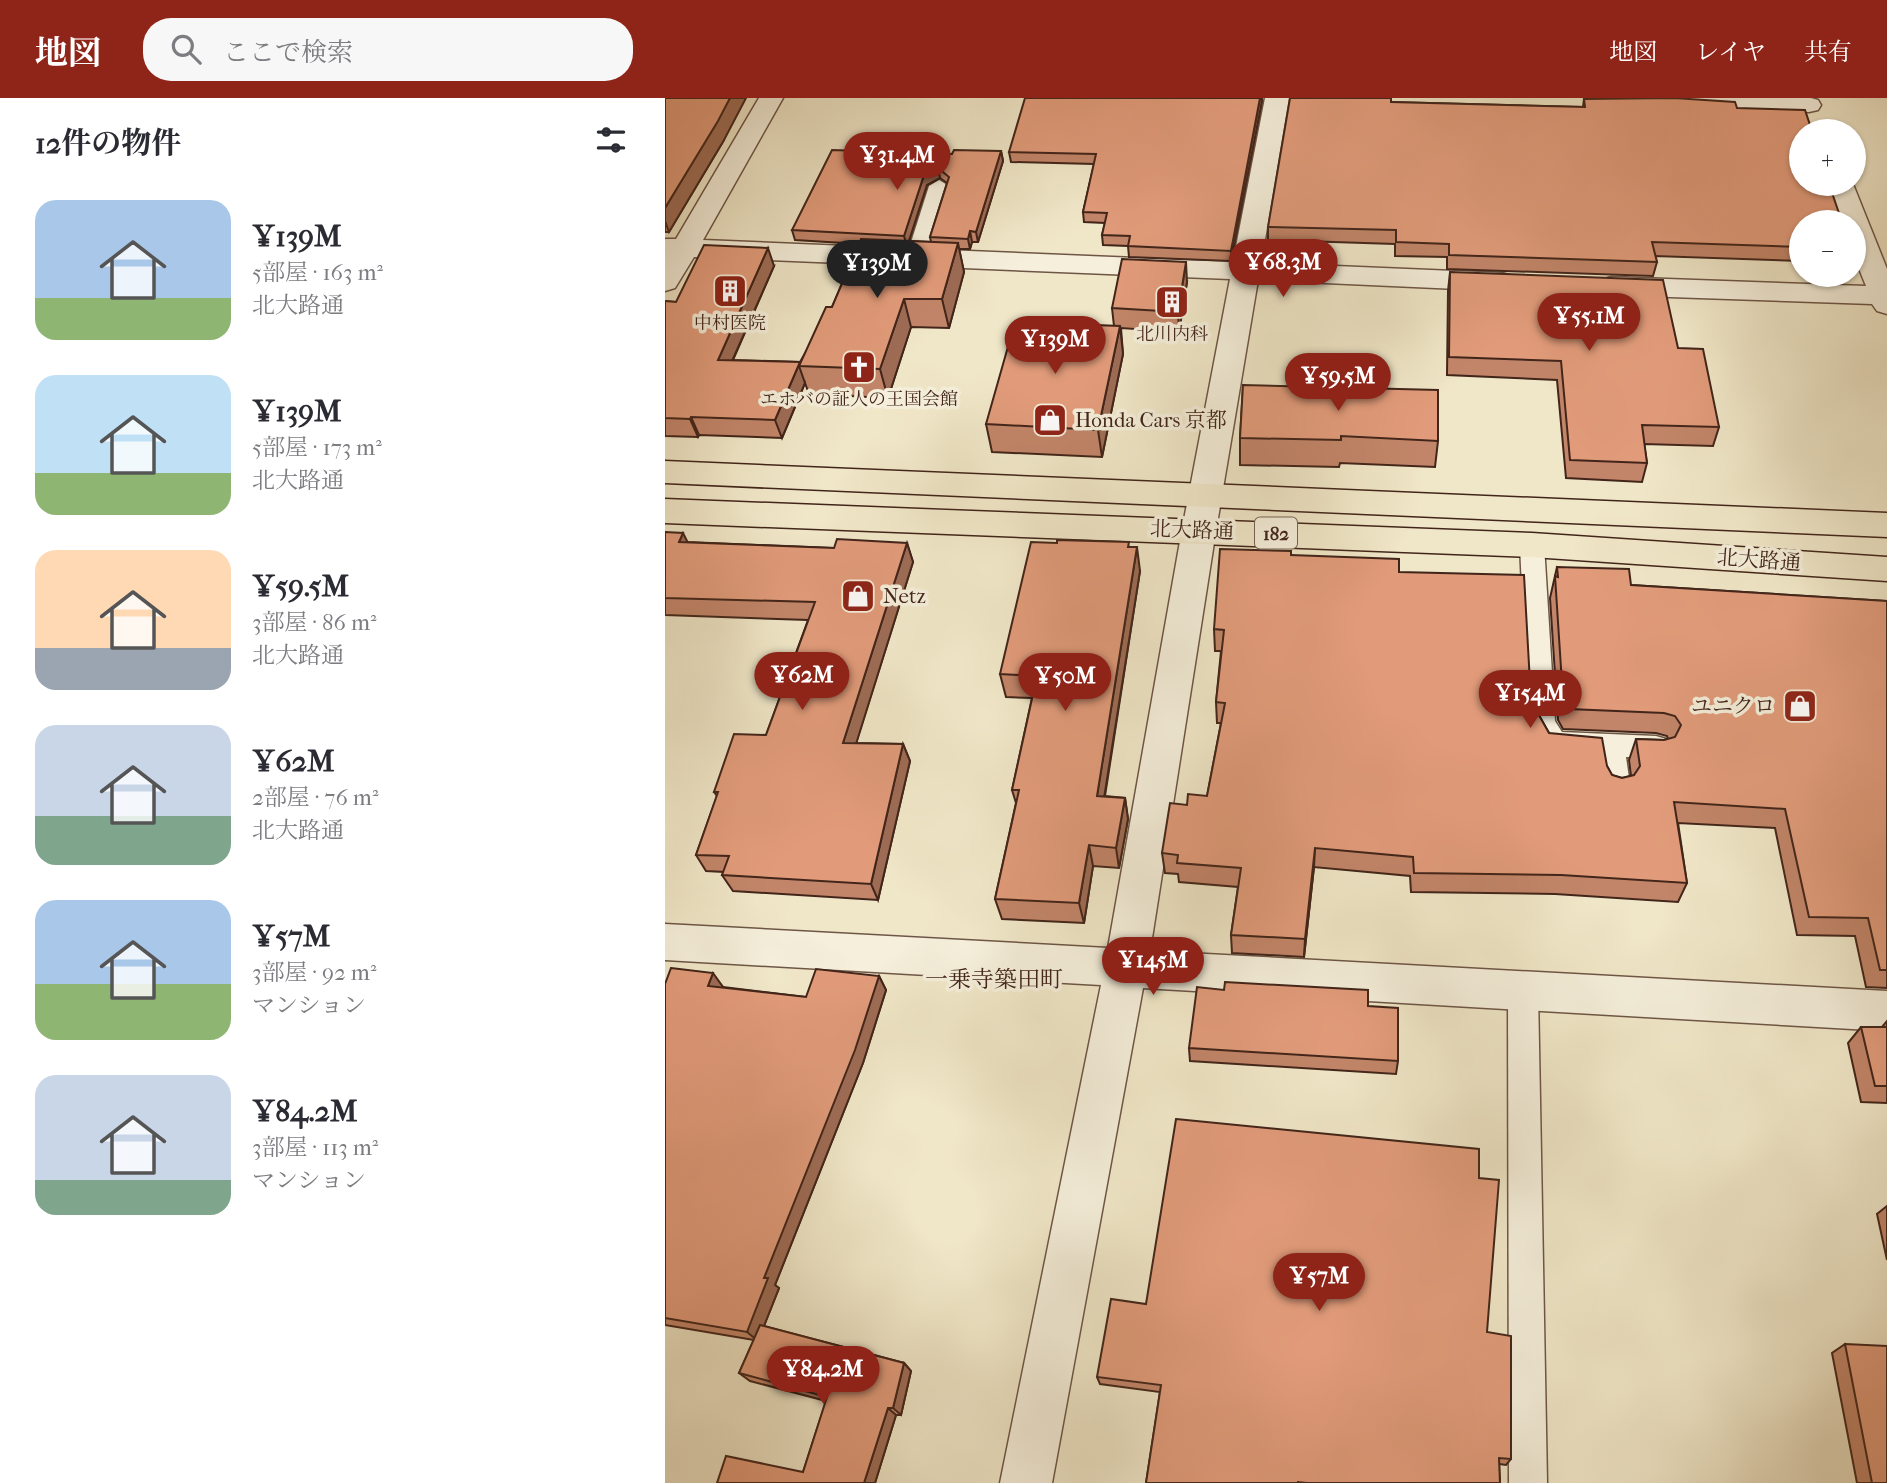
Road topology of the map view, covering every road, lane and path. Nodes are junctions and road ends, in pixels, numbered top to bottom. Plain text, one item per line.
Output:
1 (771, 98) edge
2 (1277, 98) edge
3 (1599, 98) edge
4 (1807, 101) edge
5 (1814, 119) edge
6 (939, 186) dead end
7 (1845, 196) edge
8 (675, 248) edge
9 (916, 258) junction
10 (1247, 273) junction
11 (665, 282) edge
12 (1524, 283) edge
13 (1579, 285) edge
14 (1886, 299) edge
15 (665, 472) edge
16 (665, 511) edge
17 (1203, 514) junction
18 (1887, 525) edge
19 (1532, 545) junction
20 (1887, 569) edge
21 (1611, 746) junction
22 (1656, 747) edge
23 (1616, 785) edge
24 (665, 942) edge
25 (1126, 968) junction
26 (1523, 991) junction
27 (1887, 1011) edge
28 (1026, 1483) edge
29 (1528, 1483) edge

1 - 8 street
2 - 10 street
3 - 4 street
4 - 5 street
6 - 9 lane
7 - 14 street
8 - 9 street
8 - 11 street
9 - 10 street
10 - 12 street
10 - 17 street
13 - 14 street
15 - 17 main road, 北大路通 / 182
16 - 17 main road, 北大路通 / 182
17 - 18 main road, 北大路通 / 182
17 - 19 main road, 北大路通 / 182
17 - 25 street
19 - 20 main road, 北大路通 / 182
19 - 21 lane
21 - 22 lane
21 - 23 lane
24 - 25 street
25 - 26 street
25 - 28 street
26 - 27 street
26 - 29 lane

